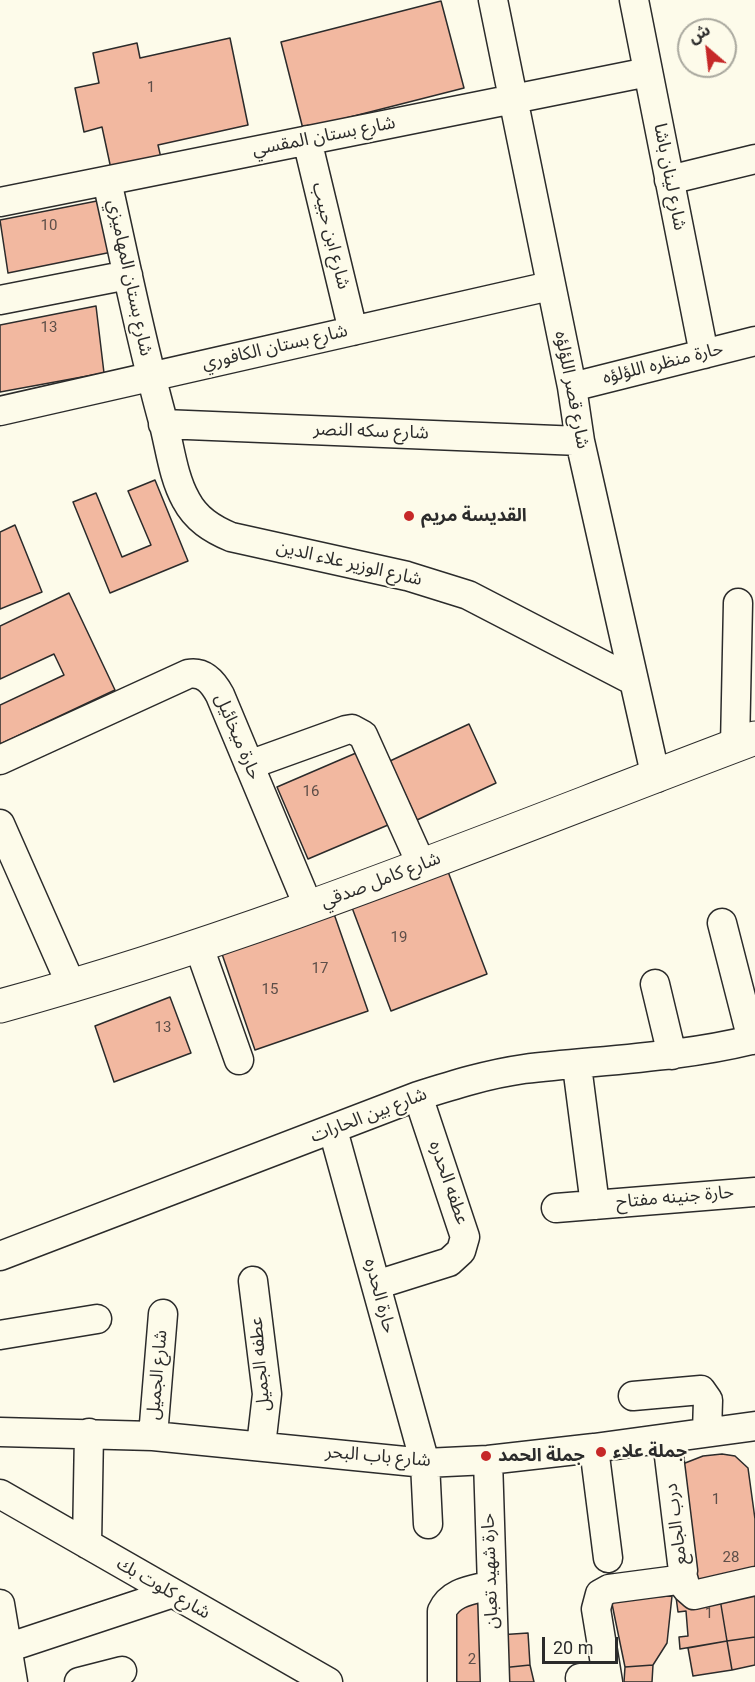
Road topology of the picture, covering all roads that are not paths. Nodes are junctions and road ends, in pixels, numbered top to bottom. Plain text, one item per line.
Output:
1 (493, 0) edge
2 (634, 0) edge
3 (648, 72) junction
4 (515, 99) junction
5 (307, 141) junction
6 (755, 159) edge
7 (669, 180) junction
8 (107, 181) junction
9 (0, 202) edge
10 (128, 275) junction
11 (550, 286) junction
12 (0, 300) edge
13 (353, 331) junction
14 (755, 341) edge
15 (704, 354) junction
16 (150, 376) junction
17 (572, 387) junction
18 (0, 411) edge
19 (163, 424) junction
20 (580, 441) junction
21 (738, 603) dead end
22 (634, 681) junction
23 (745, 742) edge
24 (0, 760) edge
25 (249, 765) junction
26 (656, 778) junction
27 (0, 824) edge
28 (422, 866) junction
29 (309, 908) junction
30 (722, 923) dead end
31 (199, 947) junction
32 (655, 984) dead end
33 (72, 987) junction
34 (0, 1006) edge
35 (753, 1040) edge
36 (672, 1055) junction
37 (239, 1060) dead end
38 (578, 1066) junction
39 (418, 1096) junction
40 (333, 1130) junction
41 (755, 1192) edge
42 (595, 1204) junction
43 (556, 1208) dead end
44 (0, 1256) edge
45 (253, 1281) dead end
46 (376, 1285) junction
47 (163, 1314) dead end
48 (97, 1319) dead end
49 (0, 1335) edge
50 (633, 1395) dead end
51 (755, 1426) edge
52 (0, 1432) edge
53 (707, 1432) junction
54 (89, 1433) junction
55 (153, 1436) junction
56 (667, 1440) junction
57 (261, 1446) junction
58 (594, 1448) junction
59 (488, 1460) junction
60 (425, 1463) junction
61 (0, 1494) edge
62 (428, 1524) dead end
63 (87, 1544) junction
64 (608, 1558) dead end
65 (682, 1574) junction
66 (755, 1581) edge
67 (492, 1585) junction
68 (170, 1594) junction
69 (0, 1604) edge
70 (7, 1648) junction
71 (122, 1671) dead end
72 (598, 1678) edge
73 (13, 1682) edge
74 (80, 1682) edge
75 (328, 1682) edge
76 (442, 1682) edge
77 (495, 1682) edge

1 - 4 street, شارع قصر اللؤلؤه
2 - 3 street, شارع لينان باشا
3 - 4 street, شارع بستان المقسي
3 - 7 street, شارع لينان باشا
4 - 5 street, شارع بستان المقسي
4 - 11 street, شارع قصر اللؤلؤه
5 - 8 street, شارع بستان المقسي
5 - 13 street, شارع ابن حبيب
6 - 7 street
7 - 15 street, شارع لينان باشا
8 - 9 street, شارع بستان المقسي
8 - 10 street, شارع بستان المهاميزي
10 - 12 street
10 - 16 street, شارع بستان المهاميزي
11 - 13 street, شارع بستان الكافوري
11 - 17 street, شارع قصر اللؤلؤه
13 - 16 street, شارع بستان الكافوري
14 - 15 street, حارة منظره اللؤلؤه
15 - 17 street, حارة منظره اللؤلؤه
16 - 18 street, شارع بستان الكافوري
16 - 19 street, شارع الوزير علاء الدين
17 - 20 street, شارع قصر اللؤلؤه
19 - 20 street, شارع سكه النصر
19 - 22 street, شارع الوزير علاء الدين
20 - 22 street, شارع قصر اللؤلؤه
21 - 23 street
22 - 26 street, شارع قصر اللؤلؤه
23 - 26 main road, شارع كامل صدقي
24 - 25 street, حارة ميخائيل
25 - 28 street
25 - 29 street, حارة ميخائيل
26 - 28 main road, شارع كامل صدقي
27 - 33 street
28 - 29 main road, شارع كامل صدقي
29 - 31 main road, شارع كامل صدقي
30 - 35 street
31 - 33 main road, شارع كامل صدقي
31 - 37 street
32 - 36 street
33 - 34 main road, شارع كامل صدقي
35 - 36 street, شارع بين الحارات
36 - 38 street, شارع بين الحارات
38 - 39 street, شارع بين الحارات
38 - 42 street, حارة جنينه مفتاح
39 - 40 street, شارع بين الحارات
39 - 46 street, عطفه الحدره
40 - 44 street, شارع بين الحارات
40 - 46 street, حارة الحدره
41 - 42 street, حارة جنينه مفتاح
42 - 43 street, حارة جنينه مفتاح
45 - 57 street, عطفه الجميل
46 - 60 street, حارة الحدره
47 - 55 street, شارع الجميل
48 - 49 street
50 - 53 street
51 - 53 street, شارع باب البحر
52 - 54 street, شارع باب البحر
53 - 56 street, شارع باب البحر
54 - 55 street, شارع باب البحر
54 - 63 street
55 - 57 street, شارع باب البحر
56 - 58 street, شارع باب البحر
56 - 65 street, درب الجامع
57 - 60 street, شارع باب البحر
58 - 59 street, شارع باب البحر
58 - 64 street
59 - 60 street, شارع باب البحر
59 - 67 street, حارة شهيد تعبان
60 - 62 street, حارة الحدره
61 - 63 street, شارع كلوت بك
63 - 68 street, شارع كلوت بك
65 - 66 street
65 - 72 street, درب الجامع
67 - 76 street
67 - 77 street, حارة شهيد تعبان
68 - 70 street
68 - 75 street, شارع كلوت بك
69 - 70 street
70 - 73 street
71 - 74 street

